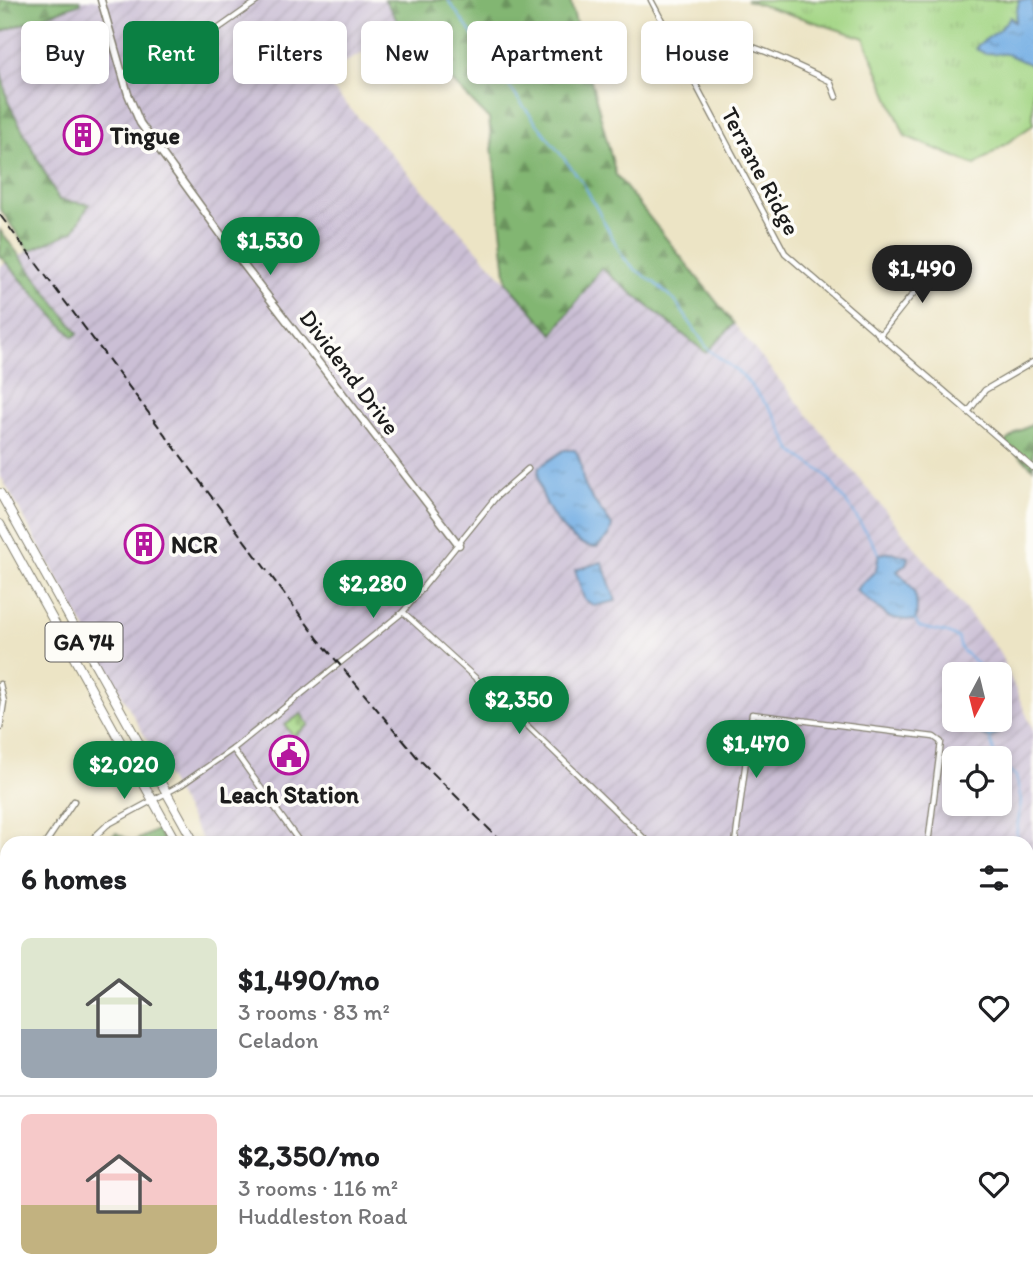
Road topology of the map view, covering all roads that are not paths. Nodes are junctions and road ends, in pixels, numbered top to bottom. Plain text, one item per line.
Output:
1 (101, 0) edge
2 (259, 0) edge
3 (651, 0) edge
4 (662, 21) edge
5 (753, 49) edge
6 (121, 73) junction
7 (695, 84) edge
8 (836, 97) dead end
9 (959, 263) dead end
10 (879, 336) junction
11 (1033, 362) edge
12 (968, 412) junction
13 (1033, 467) edge
14 (528, 469) dead end
15 (0, 493) edge
16 (0, 524) edge
17 (459, 545) junction
18 (402, 612) junction
19 (0, 684) edge
20 (0, 728) edge
21 (233, 749) junction
22 (167, 792) junction
23 (153, 800) junction
24 (74, 801) dead end
25 (50, 836) edge
26 (95, 836) edge
27 (173, 836) edge
28 (191, 836) edge
29 (295, 836) edge
30 (642, 836) edge
31 (736, 836) edge
32 (929, 836) dead end

1 - 6 street, Dividend Drive
2 - 6 street
3 - 4 street, Terrane Ridge
5 - 8 street
6 - 17 street, Dividend Drive
7 - 10 street, Terrane Ridge
9 - 10 street
10 - 12 street, Terrane Ridge
11 - 12 street
12 - 13 street, Terrane Ridge
14 - 17 street
15 - 22 main road, GA 74
16 - 23 main road, GA 74
17 - 18 street
18 - 21 street
18 - 30 street
19 - 20 street
21 - 22 street
21 - 29 street
22 - 23 street
22 - 28 main road, GA 74
23 - 26 street
23 - 27 main road, GA 74
24 - 25 street
31 - 32 street

